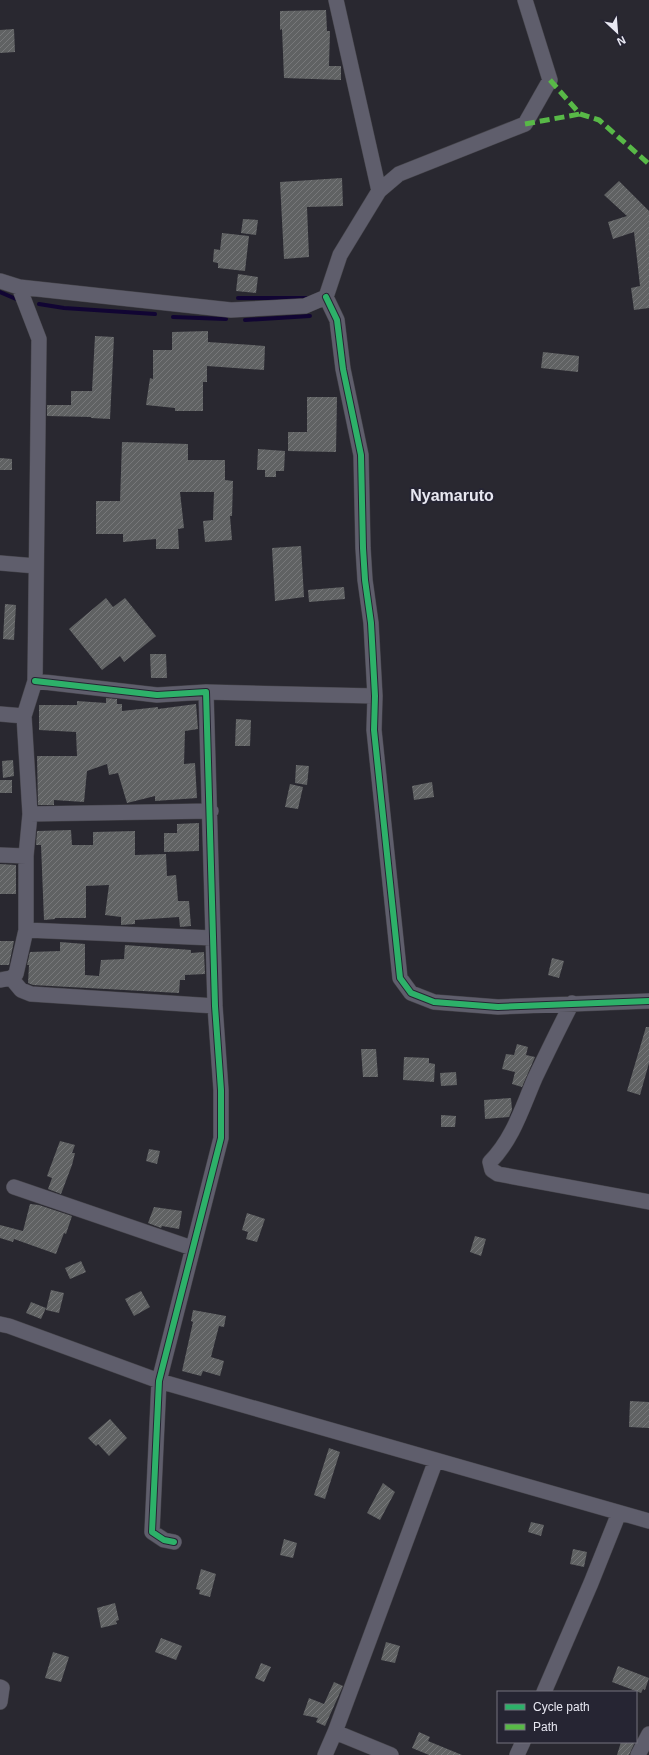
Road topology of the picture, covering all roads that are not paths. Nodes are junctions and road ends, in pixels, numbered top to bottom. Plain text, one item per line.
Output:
1 (336, 0) edge
2 (525, 0) edge
3 (379, 191) junction
4 (0, 281) edge
5 (19, 287) junction
6 (326, 297) junction
7 (0, 563) edge
8 (36, 566) junction
9 (35, 680) junction
10 (206, 692) junction
11 (375, 696) junction
12 (0, 714) edge
13 (24, 716) junction
14 (211, 811) junction
15 (30, 814) junction
16 (0, 855) edge
17 (26, 856) junction
18 (26, 930) junction
19 (213, 938) junction
20 (5, 979) edge
21 (649, 1001) edge
22 (572, 1003) junction
23 (215, 1006) junction
24 (14, 1187) dead end
25 (649, 1202) edge
26 (192, 1248) junction
27 (0, 1324) edge
28 (159, 1381) junction
29 (436, 1460) junction
30 (619, 1513) junction
31 (649, 1521) edge
32 (174, 1542) dead end
33 (0, 1687) edge
34 (544, 1691) edge
35 (0, 1702) edge
36 (335, 1732) junction
37 (649, 1734) edge
38 (523, 1743) edge
39 (325, 1755) edge
40 (391, 1755) edge
41 (517, 1755) edge
42 (638, 1755) edge

1 - 3 street
2 - 3 street
3 - 6 street
4 - 5 street
5 - 6 street
5 - 8 street
6 - 11 street
7 - 8 street
8 - 9 street
9 - 10 street
9 - 13 street
10 - 11 street
10 - 14 street
11 - 22 street
12 - 13 street
13 - 15 street
14 - 15 street
14 - 19 street
15 - 17 street
16 - 17 street
17 - 18 street
18 - 19 street
18 - 20 street
19 - 23 street
20 - 23 street
21 - 22 street
22 - 25 street
23 - 26 street
24 - 26 street
26 - 28 street
27 - 28 street
28 - 29 street
28 - 32 street
29 - 30 street
29 - 36 street
30 - 31 street
30 - 34 street
33 - 35 street
36 - 39 street
36 - 40 street
37 - 42 street
38 - 41 street

